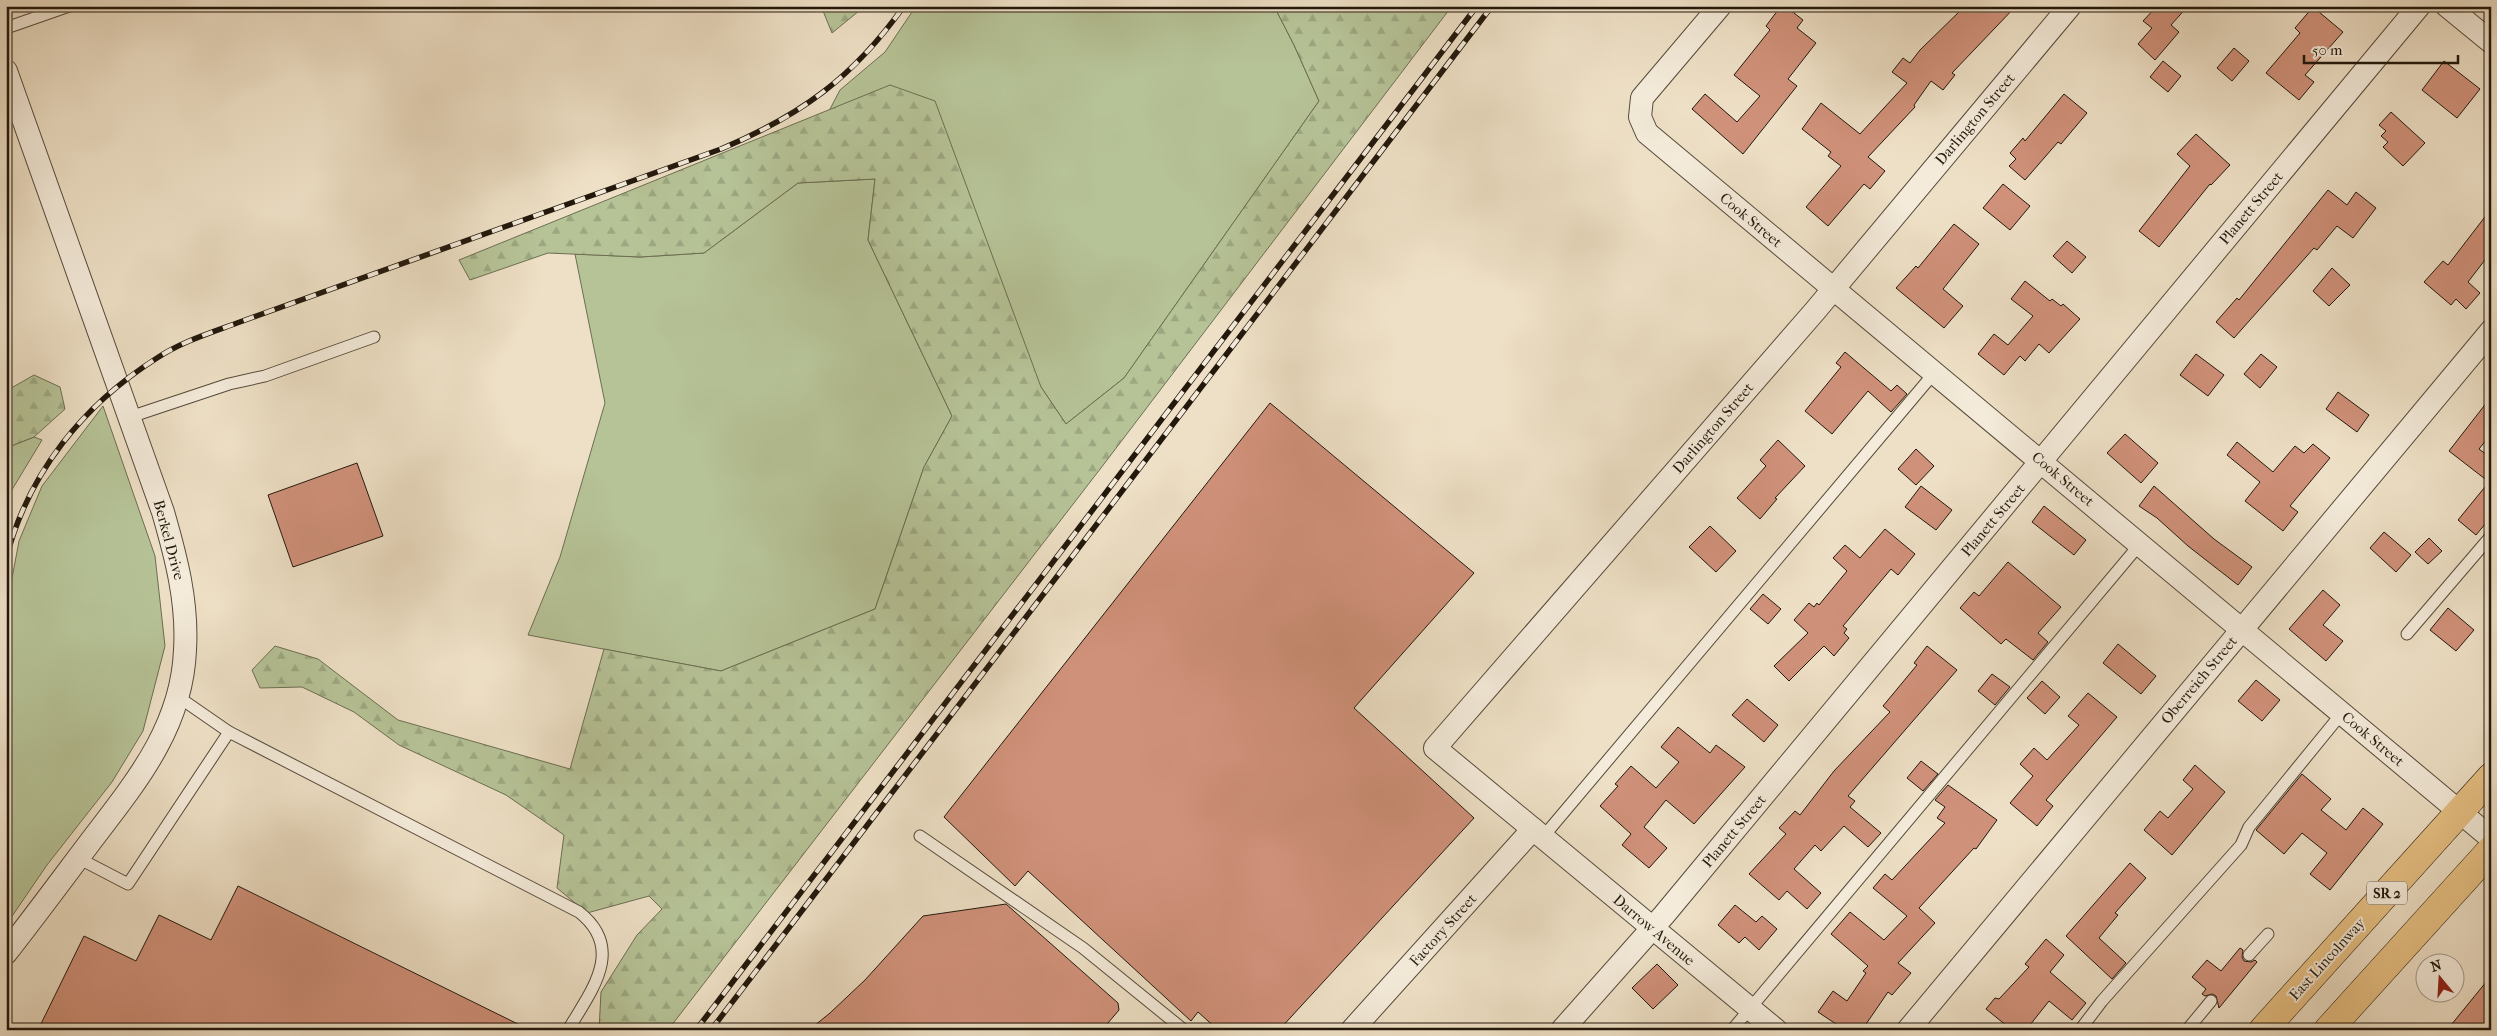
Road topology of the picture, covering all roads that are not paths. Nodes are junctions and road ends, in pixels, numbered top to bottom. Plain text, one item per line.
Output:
1 (69, 6) edge
2 (1720, 6) edge
3 (2070, 6) edge
4 (2419, 6) edge
5 (2448, 6) edge
6 (6, 28) edge
7 (2491, 42) edge
8 (6, 71) edge
9 (1832, 289) junction
10 (2491, 331) edge
11 (374, 338) dead end
12 (1935, 372) junction
13 (130, 417) junction
14 (2042, 461) junction
15 (2491, 536) edge
16 (2140, 544) junction
17 (2242, 629) junction
18 (2407, 634) dead end
19 (177, 696) junction
20 (2342, 713) junction
21 (229, 732) junction
22 (2491, 777) edge
23 (2460, 812) junction
24 (1538, 833) junction
25 (920, 836) dead end
26 (2491, 838) edge
27 (2491, 850) edge
28 (78, 858) junction
29 (1652, 929) junction
30 (2268, 934) dead end
31 (6, 953) edge
32 (2249, 955) dead end
33 (2211, 1001) dead end
34 (1749, 1008) junction
35 (568, 1030) edge
36 (1184, 1030) edge
37 (1352, 1030) edge
38 (1562, 1030) edge
39 (1732, 1030) edge
40 (1776, 1030) edge
41 (1908, 1030) edge
42 (2080, 1030) edge
43 (2187, 1030) edge
44 (2263, 1030) edge
45 (2328, 1030) edge

1 - 6 lane
2 - 9 street, Cook Street
3 - 9 street, Darlington Street
4 - 14 street, Planett Street
5 - 7 street
8 - 13 street, Berkel Drive
9 - 12 street, Cook Street
9 - 24 street, Darlington Street
10 - 17 street, Oberreich Street
11 - 13 lane
12 - 14 street, Cook Street
12 - 24 lane
13 - 19 street, Berkel Drive
14 - 16 street, Cook Street
14 - 29 street, Planett Street
15 - 18 lane
16 - 17 street, Cook Street
16 - 34 lane
17 - 20 street, Cook Street
17 - 41 street, Oberreich Street
19 - 21 lane
19 - 28 street, Berkel Drive
20 - 23 street, Cook Street
20 - 42 lane
21 - 28 lane
21 - 35 lane
22 - 23 main road, East Lincolnway / SR 2
23 - 26 street, Cook Street
23 - 44 main road, East Lincolnway / SR 2
24 - 29 street, Darrow Avenue
24 - 37 street, Factory Street
25 - 36 lane
27 - 45 main road
28 - 31 street, Berkel Drive
29 - 34 street, Darrow Avenue
29 - 38 street, Planett Street
30 - 32 lane
33 - 43 lane
34 - 39 lane
34 - 40 street, Darrow Avenue

